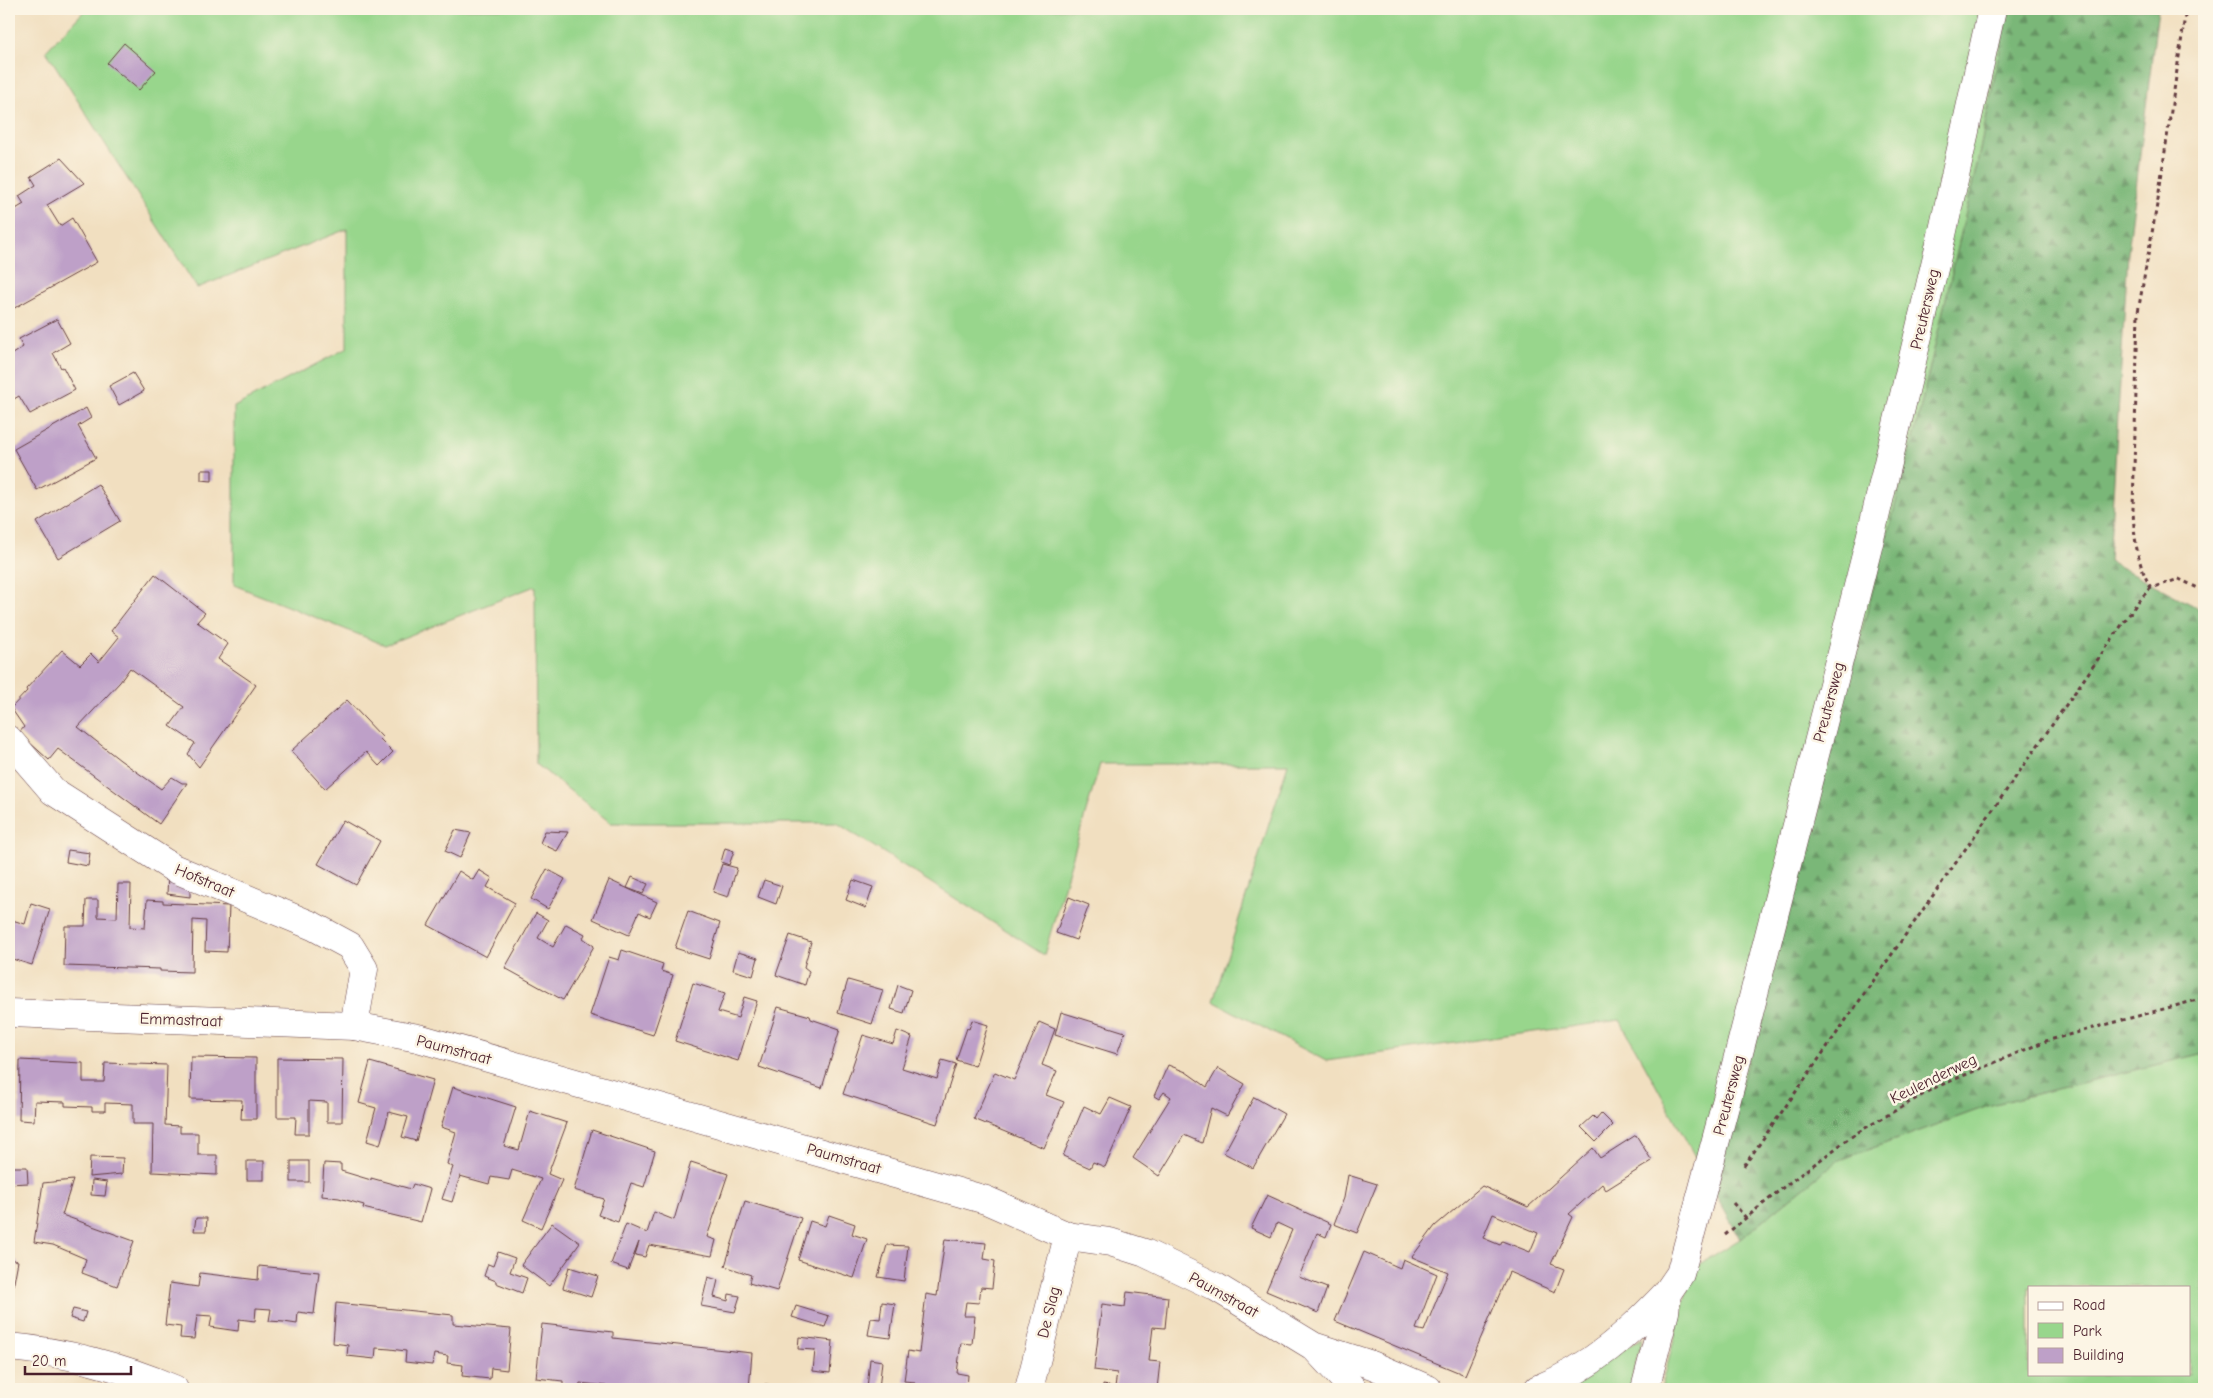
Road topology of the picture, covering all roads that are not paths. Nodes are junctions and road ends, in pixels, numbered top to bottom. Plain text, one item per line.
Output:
1 (1992, 9) edge
2 (9, 740) edge
3 (9, 1013) edge
4 (354, 1026) junction
5 (1068, 1236) junction
6 (1667, 1293) junction
7 (1313, 1346) junction
8 (9, 1347) edge
9 (174, 1389) edge
10 (1029, 1389) edge
11 (1353, 1389) edge
12 (1428, 1389) edge
13 (1538, 1389) edge
14 (1645, 1389) edge

1 - 6 street, Preutersweg
2 - 4 street, Hofstraat
3 - 4 street, Emmastraat
4 - 5 street, Paumstraat
5 - 7 street, Paumstraat
5 - 10 street, De Slag
6 - 13 street
6 - 14 street, Preutersweg
7 - 11 street, Paumstraat
7 - 12 street, Paumstraat
8 - 9 street

